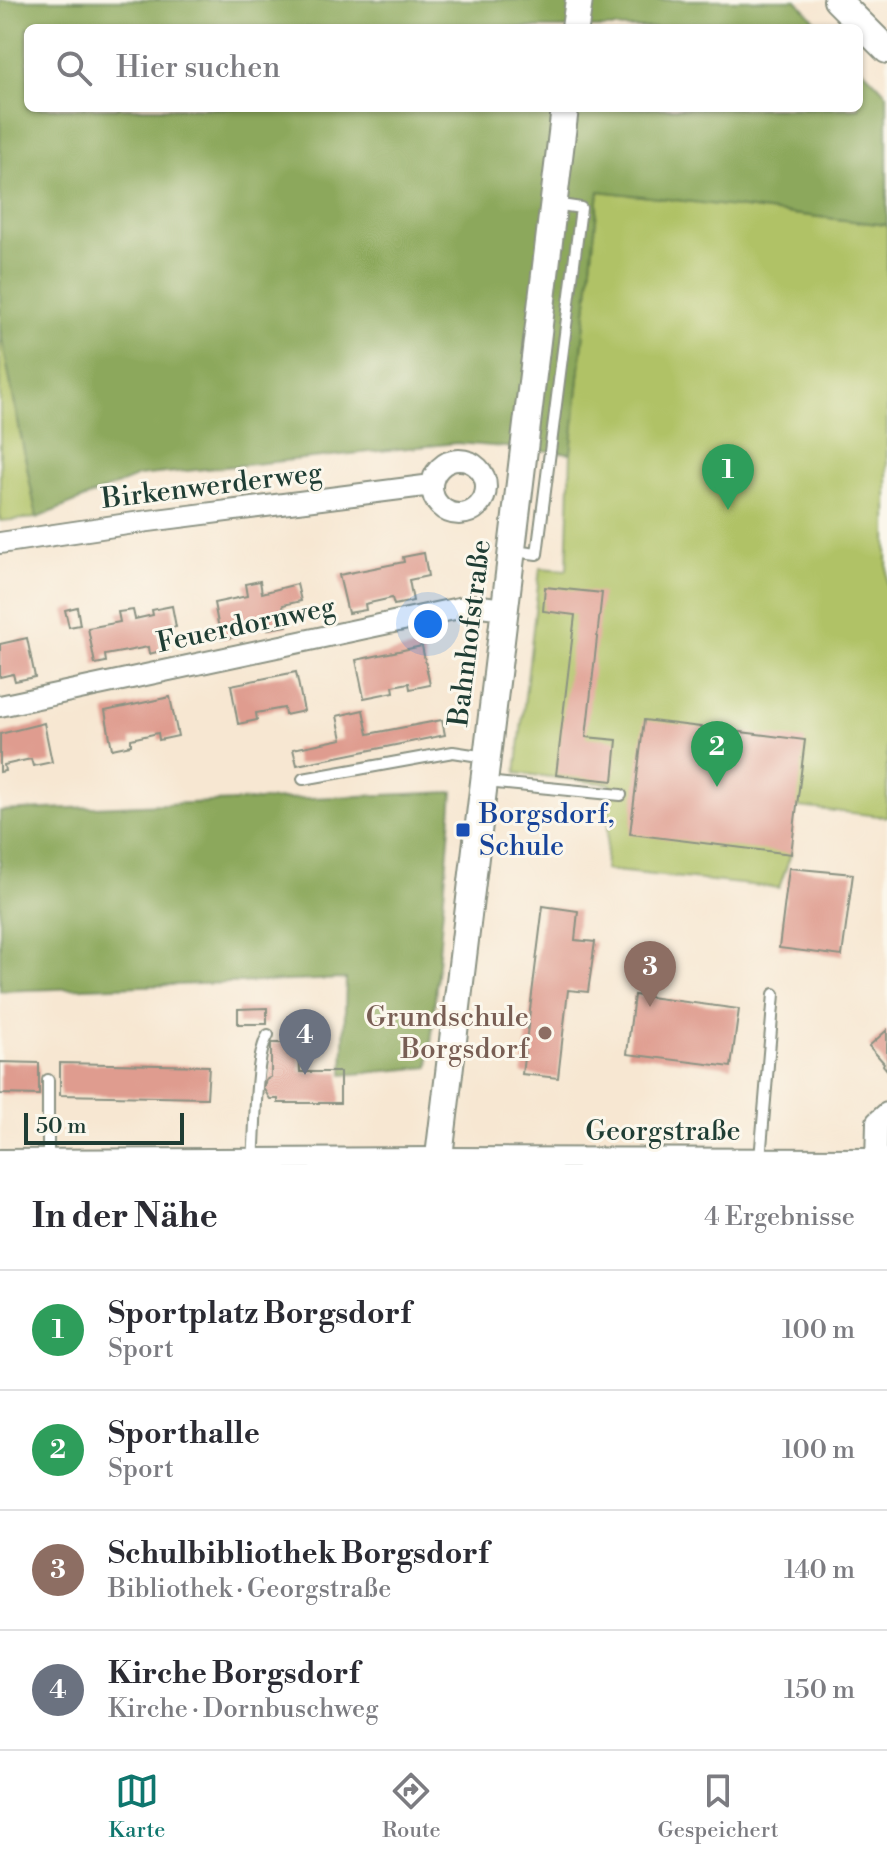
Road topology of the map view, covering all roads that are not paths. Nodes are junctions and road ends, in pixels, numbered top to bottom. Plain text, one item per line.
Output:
1 (579, 0) edge
2 (837, 0) edge
3 (576, 24) edge
4 (861, 24) edge
5 (863, 26) edge
6 (887, 50) edge
7 (564, 112) edge
8 (553, 204) junction
9 (432, 485) junction
10 (490, 488) junction
11 (519, 492) junction
12 (0, 543) edge
13 (512, 551) junction
14 (504, 609) junction
15 (0, 706) edge
16 (485, 769) junction
17 (303, 779) dead end
18 (621, 795) dead end
19 (774, 994) dead end
20 (268, 1035) dead end
21 (48, 1080) dead end
22 (887, 1113) edge
23 (760, 1159) junction
24 (0, 1160) edge
25 (48, 1160) junction
26 (253, 1160) junction
27 (880, 1161) edge
28 (438, 1162) edge

1 - 3 street
2 - 4 street
5 - 6 street
7 - 8 street, Bahnhofstraße
8 - 11 street, Bahnhofstraße
8 - 13 lane
9 - 10 street
9 - 10 street
9 - 12 street, Birkenwerderweg
10 - 11 street
11 - 13 street, Bahnhofstraße
13 - 14 street, Bahnhofstraße
14 - 15 street, Feuerdornweg
14 - 16 street, Bahnhofstraße
16 - 17 lane
16 - 18 lane
16 - 28 street, Bahnhofstraße
19 - 23 lane
20 - 26 lane
21 - 25 lane
22 - 27 street
23 - 27 street, Georgstraße
23 - 28 street, Georgstraße
24 - 25 street, Georgstraße
25 - 26 street, Georgstraße
26 - 28 street, Georgstraße

